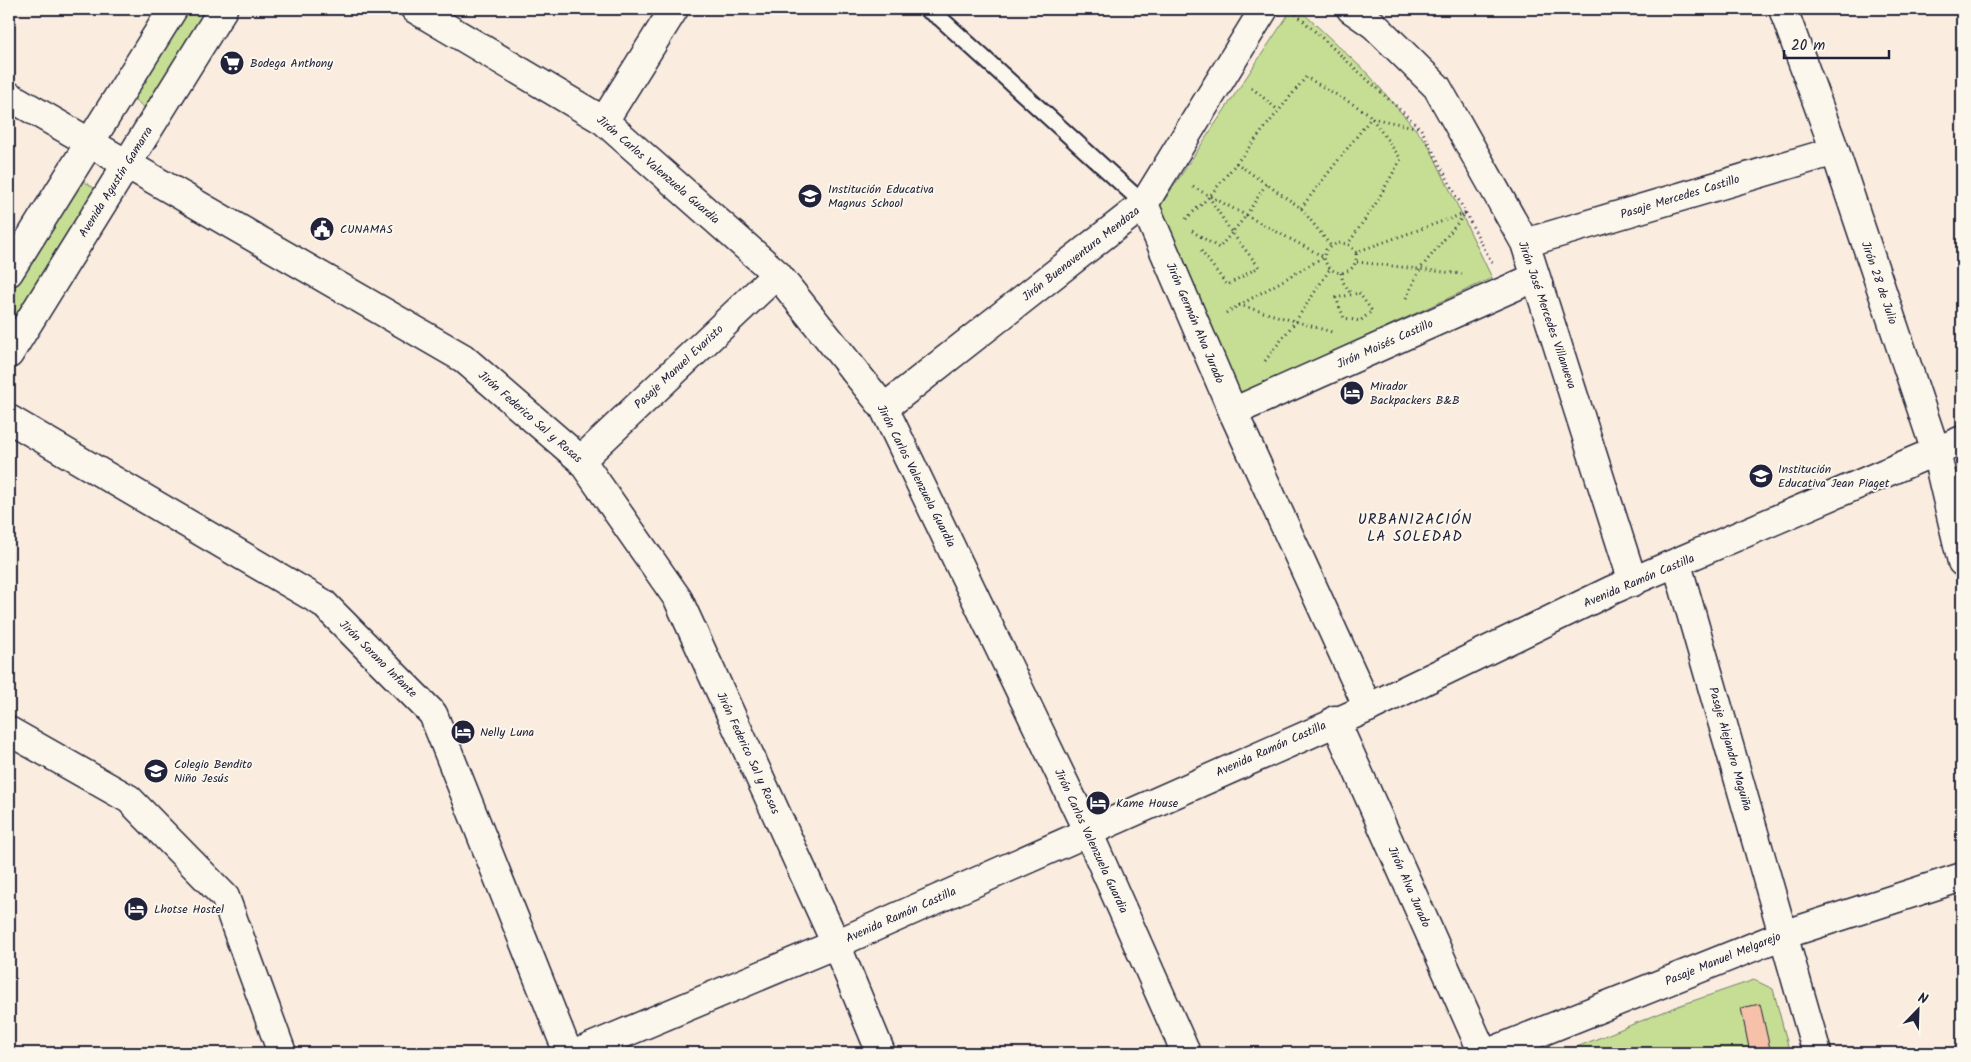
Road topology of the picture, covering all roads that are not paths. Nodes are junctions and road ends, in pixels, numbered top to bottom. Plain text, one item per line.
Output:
1 (173, 9) edge
2 (223, 9) edge
3 (415, 9) edge
4 (674, 9) edge
5 (926, 9) edge
6 (1264, 9) edge
7 (1351, 9) edge
8 (1783, 9) edge
9 (9, 96) edge
10 (604, 120) junction
11 (89, 144) junction
12 (1835, 151) junction
13 (127, 166) junction
14 (1144, 204) junction
15 (1524, 243) junction
16 (9, 272) edge
17 (777, 274) junction
18 (1536, 277) junction
19 (9, 354) edge
20 (884, 408) junction
21 (1234, 412) junction
22 (9, 419) edge
23 (1962, 440) edge
24 (1936, 452) junction
25 (581, 460) junction
26 (1962, 562) edge
27 (1678, 564) junction
28 (1633, 582) junction
29 (1368, 708) junction
30 (1335, 720) junction
31 (9, 731) edge
32 (1088, 832) junction
33 (1962, 877) edge
34 (1783, 934) junction
35 (836, 944) junction
36 (282, 1053) edge
37 (568, 1053) edge
38 (577, 1053) edge
39 (881, 1053) edge
40 (1186, 1053) edge
41 (1483, 1053) edge
42 (1488, 1053) edge
43 (1817, 1053) edge

1 - 11 street
2 - 13 street, Avenida Agustín Gamarra
3 - 10 street, Jirón Carlos Valenzuela Guardia
4 - 10 street
5 - 14 lane, Jirón Germán Alva Jurado
6 - 14 street, Jirón Buenaventura Mendoza
7 - 15 street, Jirón José Mercedes Villanueva
8 - 12 street, Jirón 28 de Julio
9 - 11 street, Jirón Federico Sal y Rosas
10 - 17 street, Jirón Carlos Valenzuela Guardia
11 - 13 street, Jirón Federico Sal y Rosas
11 - 16 street
12 - 15 street, Pasaje Mercedes Castillo
12 - 24 street, Jirón 28 de Julio
13 - 19 street, Avenida Agustín Gamarra
13 - 25 street, Jirón Federico Sal y Rosas
14 - 20 street, Jirón Buenaventura Mendoza
14 - 21 street, Jirón Germán Alva Jurado
15 - 18 street, Jirón José Mercedes Villanueva
17 - 20 street, Jirón Carlos Valenzuela Guardia
17 - 25 street, Pasaje Manuel Evaristo
18 - 21 street, Jirón Moisés Castillo
18 - 28 street, Jirón José Mercedes Villanueva
20 - 32 street, Jirón Carlos Valenzuela Guardia
21 - 29 street, Jirón Germán Alva Jurado
22 - 37 street, Jirón Sorano Infante
23 - 24 street, Avenida Ramón Castilla
24 - 26 street, Jirón 28 de Julio
24 - 27 street, Avenida Ramón Castilla
25 - 35 street, Jirón Federico Sal y Rosas
27 - 28 street, Avenida Ramón Castilla
27 - 34 street, Pasaje Alejandro Maguiña
28 - 29 street, Avenida Ramón Castilla
29 - 30 street, Avenida Ramón Castilla
30 - 32 street, Avenida Ramón Castilla
30 - 41 street, Jirón Alva Jurado
31 - 36 street
32 - 35 street, Avenida Ramón Castilla
32 - 40 street, Jirón Carlos Valenzuela Guardia
33 - 34 street, Pasaje Manuel Melgarejo
34 - 42 street, Pasaje Manuel Melgarejo
34 - 43 street, Pasaje Alejandro Maguiña
35 - 38 street, Avenida Ramón Castilla
35 - 39 street, Jirón Federico Sal y Rosas

